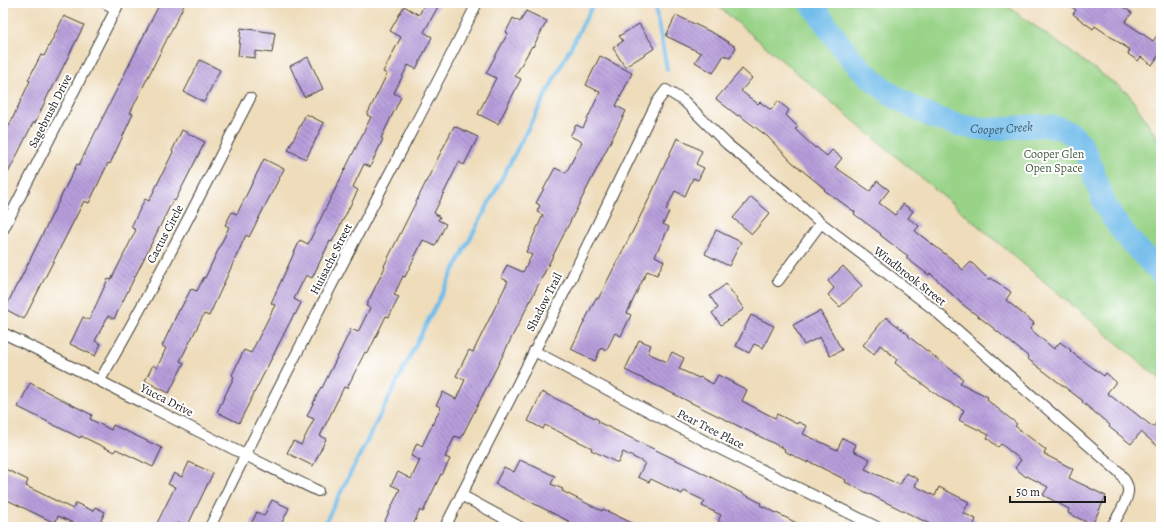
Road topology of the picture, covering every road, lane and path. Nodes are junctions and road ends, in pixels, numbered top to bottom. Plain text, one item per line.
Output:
1 (105, 3) edge
2 (477, 3) edge
3 (118, 6) edge
4 (666, 90) joint
5 (250, 98) dead end
6 (821, 223) junction
7 (3, 230) edge
8 (778, 280) dead end
9 (3, 333) edge
10 (534, 351) junction
11 (100, 380) junction
12 (245, 455) junction
13 (318, 491) dead end
14 (461, 495) junction
15 (210, 527) edge
16 (445, 527) edge
17 (520, 527) edge
18 (877, 527) edge
19 (1112, 527) edge

1 - 3 street
2 - 12 street, Huisache Street
3 - 7 street, Sagebrush Drive
4 - 6 street, Windbrook Street
4 - 10 street, Shadow Trail
5 - 11 street, Cactus Circle
6 - 8 street
6 - 19 street, Windbrook Street
9 - 11 street, Yucca Drive
10 - 14 street, Shadow Trail
10 - 18 street, Pear Tree Place
11 - 12 street, Yucca Drive
12 - 13 street, Yucca Drive
12 - 15 street, Huisache Street
14 - 16 street, Shadow Trail
14 - 17 street

